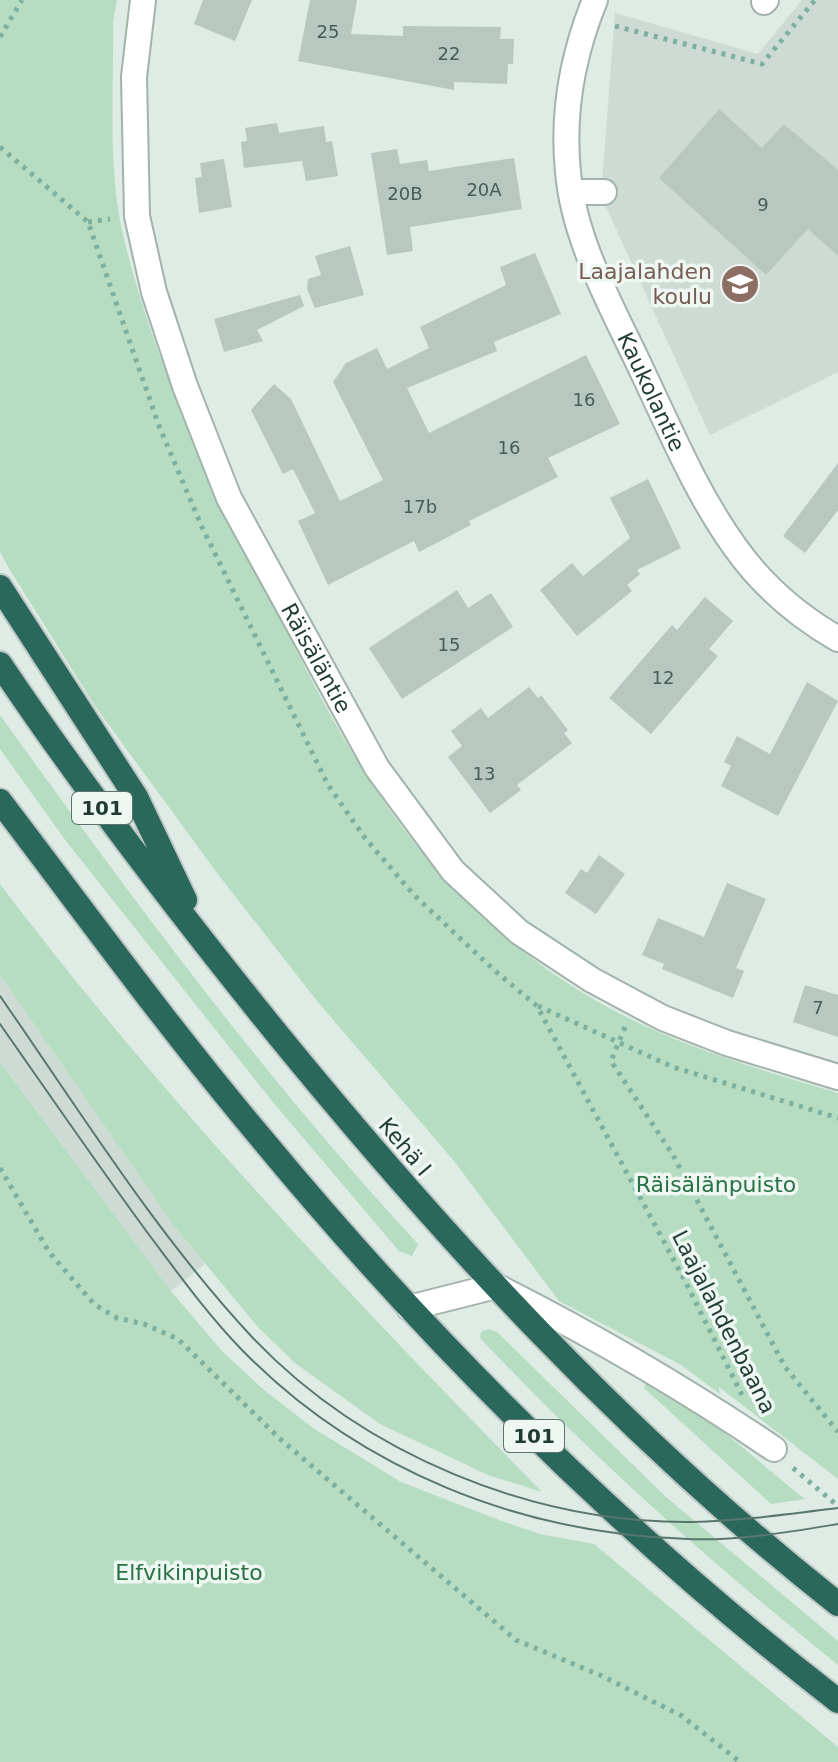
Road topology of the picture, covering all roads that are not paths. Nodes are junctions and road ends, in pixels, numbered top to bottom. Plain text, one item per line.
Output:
1 (143, 0) edge
2 (595, 0) edge
3 (572, 192) junction
4 (604, 192) dead end
5 (0, 587) edge
6 (838, 639) edge
7 (0, 664) edge
8 (0, 801) edge
9 (208, 949) junction
10 (838, 1077) edge
11 (496, 1286) junction
12 (409, 1308) junction
13 (774, 1449) road end
14 (838, 1604) edge
15 (838, 1701) edge

1 - 10 street, Räisäläntie
2 - 3 street, Kaukolantie
3 - 4 street
3 - 6 street, Kaukolantie
5 - 9 highway
7 - 9 highway, Kehä I / 101
8 - 12 highway, 101
9 - 11 highway, Kehä I / 101
11 - 12 street
11 - 13 street
11 - 14 highway, Kehä I / 101
12 - 15 highway, 101

